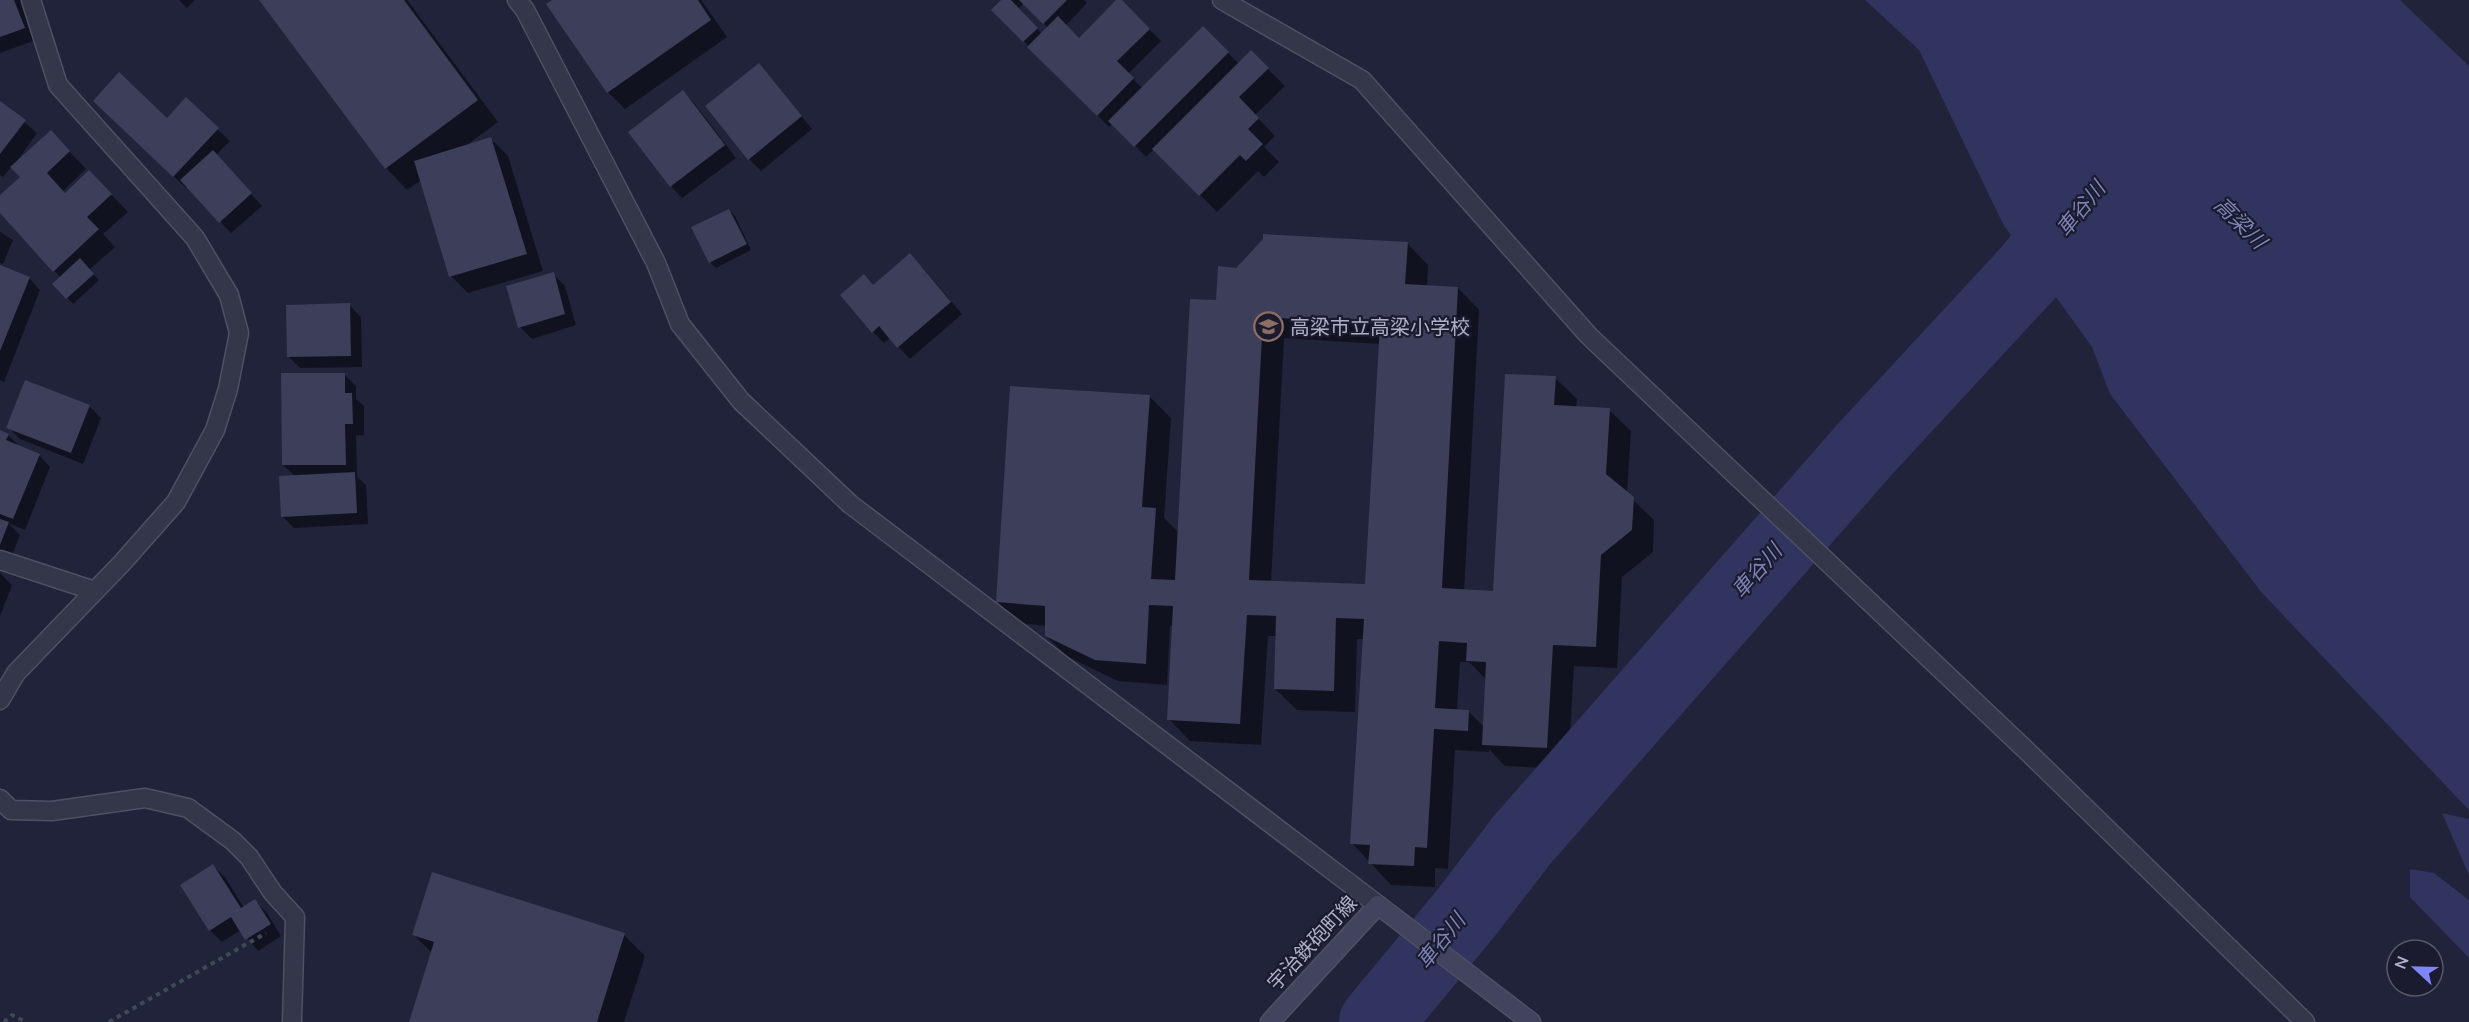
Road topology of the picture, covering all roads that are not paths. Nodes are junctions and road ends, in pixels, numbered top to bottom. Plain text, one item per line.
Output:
1 (31, 0) edge
2 (517, 0) edge
3 (1222, 0) edge
4 (0, 560) edge
5 (94, 591) junction
6 (0, 700) edge
7 (0, 799) edge
8 (1378, 905) junction
9 (292, 1022) edge
10 (1270, 1022) edge
11 (1531, 1022) edge
12 (2305, 1022) edge

1 - 5 street
2 - 8 street
3 - 12 street
4 - 5 street
5 - 6 street
7 - 9 street
8 - 10 main road, 宇治鉄砲町線
8 - 11 main road, 宇治鉄砲町線

